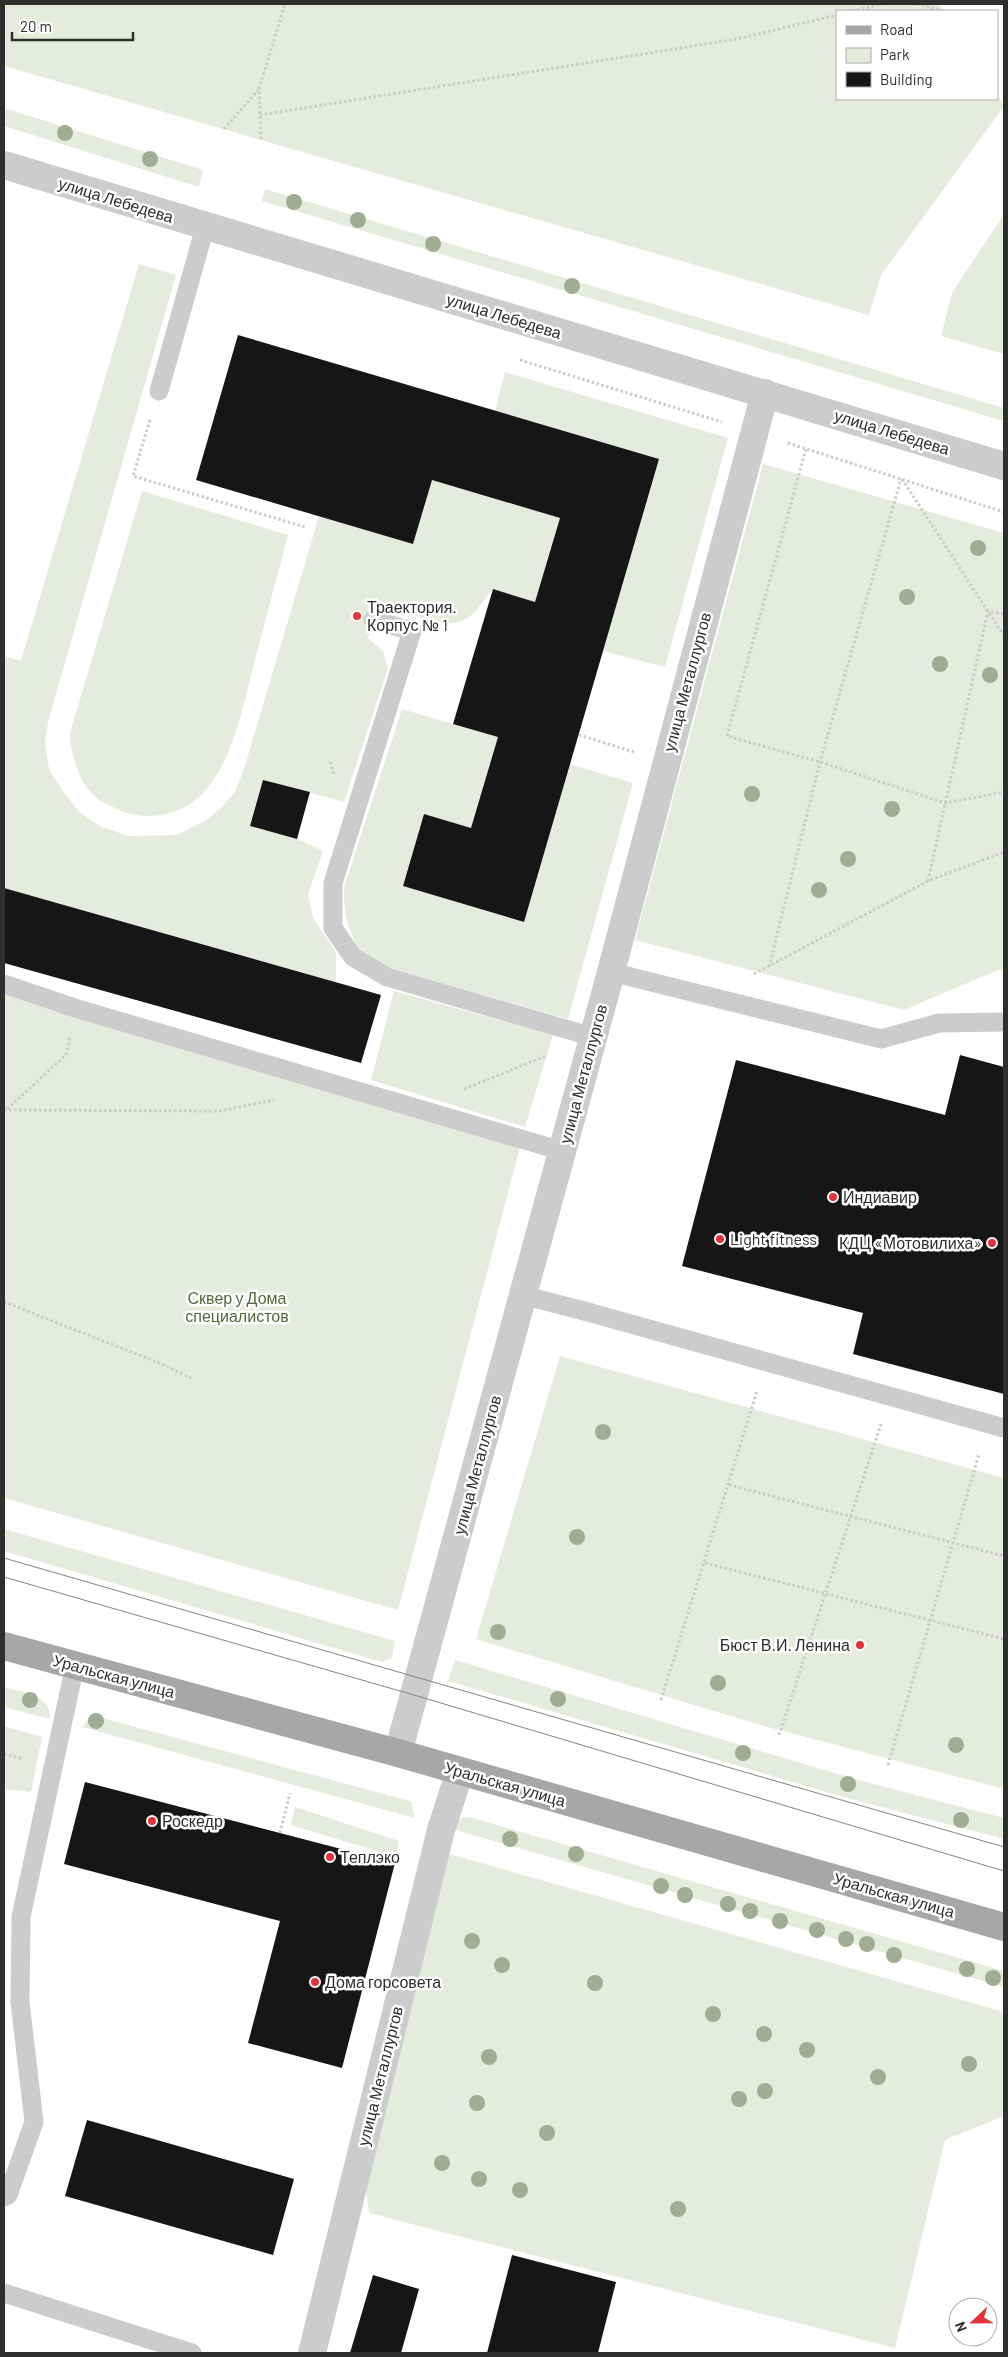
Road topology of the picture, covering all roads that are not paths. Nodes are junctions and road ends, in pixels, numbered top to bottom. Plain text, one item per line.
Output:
1 (4, 165) edge
2 (205, 227) junction
3 (159, 391) road end
4 (765, 394) junction
5 (1004, 466) edge
6 (373, 620) dead end
7 (611, 972) junction
8 (4, 984) edge
9 (1004, 1022) edge
10 (593, 1037) junction
11 (562, 1151) junction
12 (522, 1295) junction
13 (1004, 1428) edge
14 (4, 1646) edge
15 (75, 1665) junction
16 (398, 1753) junction
17 (460, 1771) junction
18 (1004, 1927) edge
19 (5, 2195) edge
20 (4, 2293) edge
21 (192, 2353) edge
22 (312, 2353) edge

1 - 2 street, улица Лебедева
2 - 3 lane
2 - 4 street, улица Лебедева
4 - 5 street, улица Лебедева
4 - 7 street, улица Металлургов
6 - 10 lane
7 - 9 lane
7 - 10 street, улица Металлургов
8 - 11 lane
10 - 11 street, улица Металлургов
11 - 12 street, улица Металлургов
12 - 13 lane
12 - 16 street, улица Металлургов
14 - 15 main road, Уральская улица
15 - 16 main road, Уральская улица
15 - 19 lane
16 - 17 main road, Уральская улица
17 - 18 main road, Уральская улица
17 - 22 street, улица Металлургов
20 - 21 lane

